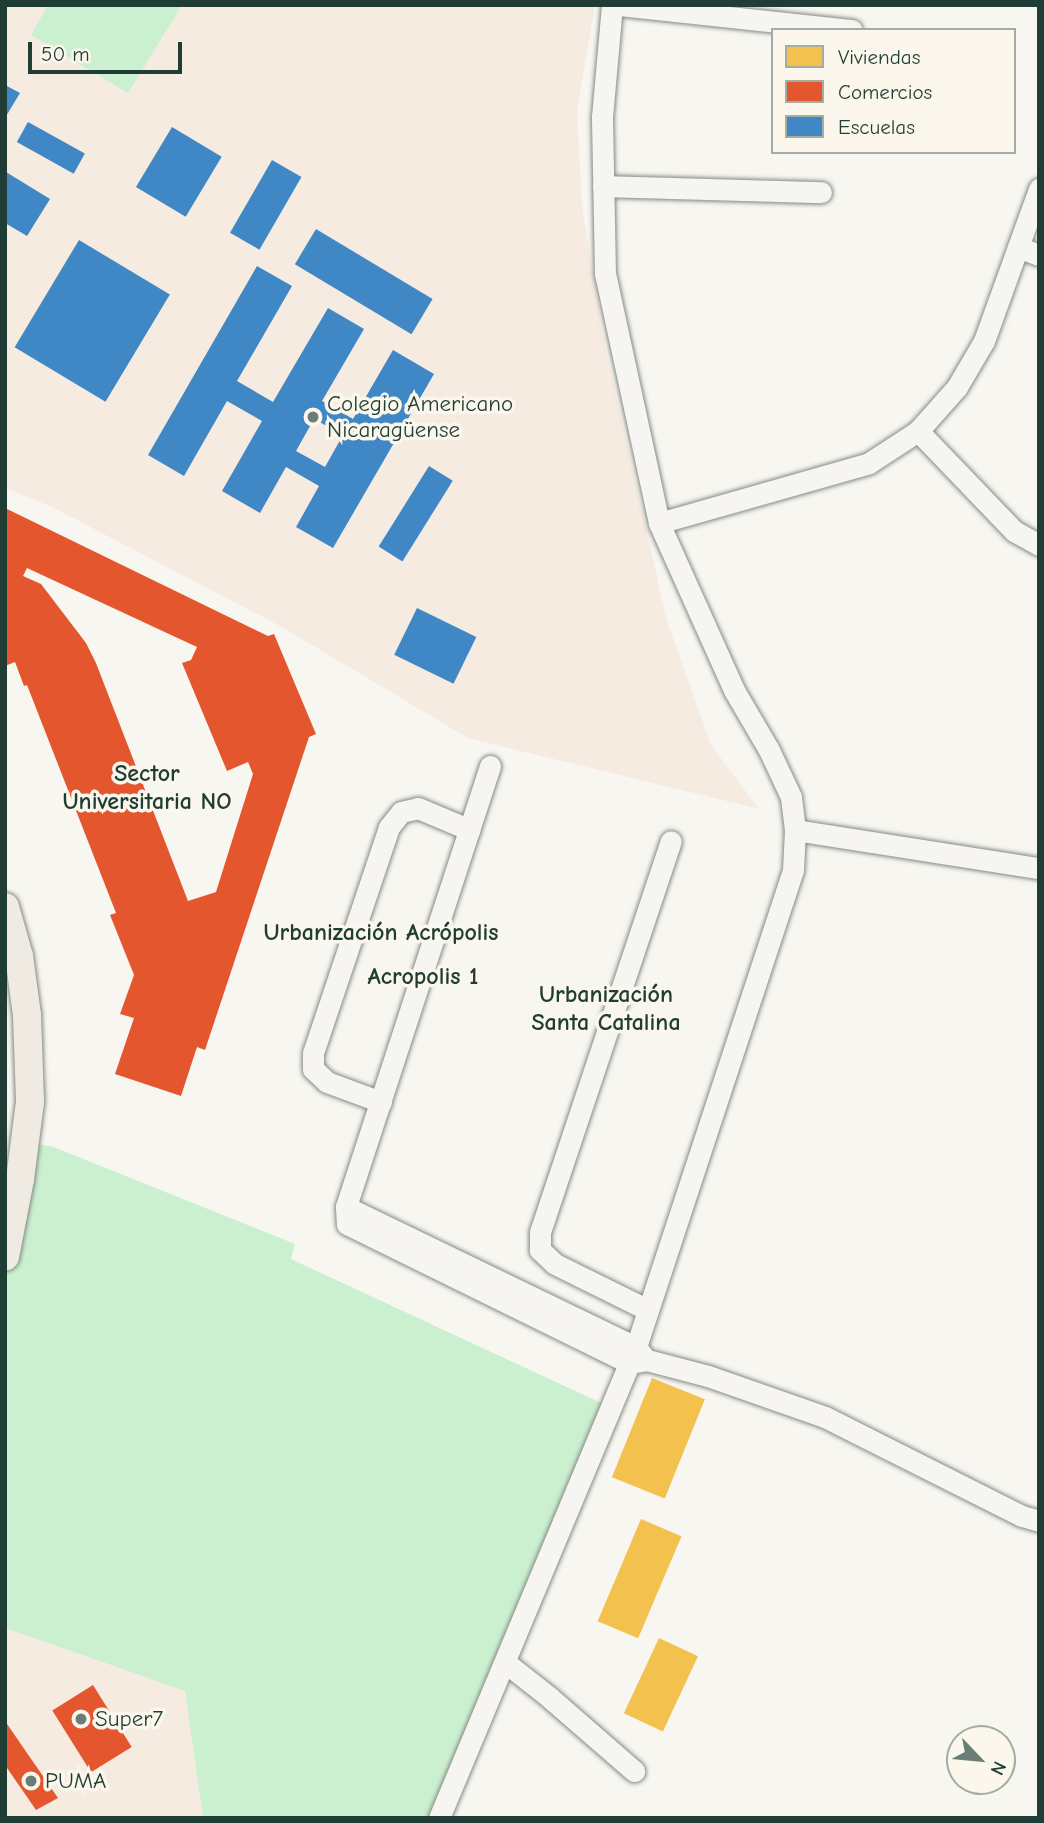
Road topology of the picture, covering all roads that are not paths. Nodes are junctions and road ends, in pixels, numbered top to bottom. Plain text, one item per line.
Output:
1 (612, 5) edge
2 (618, 5) edge
3 (833, 28) edge
4 (603, 186) junction
5 (1039, 189) edge
6 (821, 192) dead end
7 (1018, 247) junction
8 (1039, 255) edge
9 (918, 431) junction
10 (659, 523) junction
11 (1039, 545) edge
12 (490, 766) dead end
13 (470, 830) junction
14 (795, 830) junction
15 (671, 841) dead end
16 (1039, 868) edge
17 (5, 907) edge
18 (381, 1102) junction
19 (5, 1257) edge
20 (648, 1310) junction
21 (638, 1357) junction
22 (1039, 1521) edge
23 (506, 1663) junction
24 (634, 1771) dead end
25 (439, 1818) edge

1 - 4 street
2 - 3 street
4 - 6 street
4 - 10 street
5 - 7 street
7 - 8 street
7 - 9 street
9 - 10 street
9 - 11 street
10 - 14 street
12 - 13 street
13 - 18 street
13 - 18 street
14 - 16 street
14 - 20 street
15 - 20 street
17 - 19 main road
18 - 21 street
20 - 21 street
21 - 22 street
21 - 23 street
23 - 24 street
23 - 25 street

